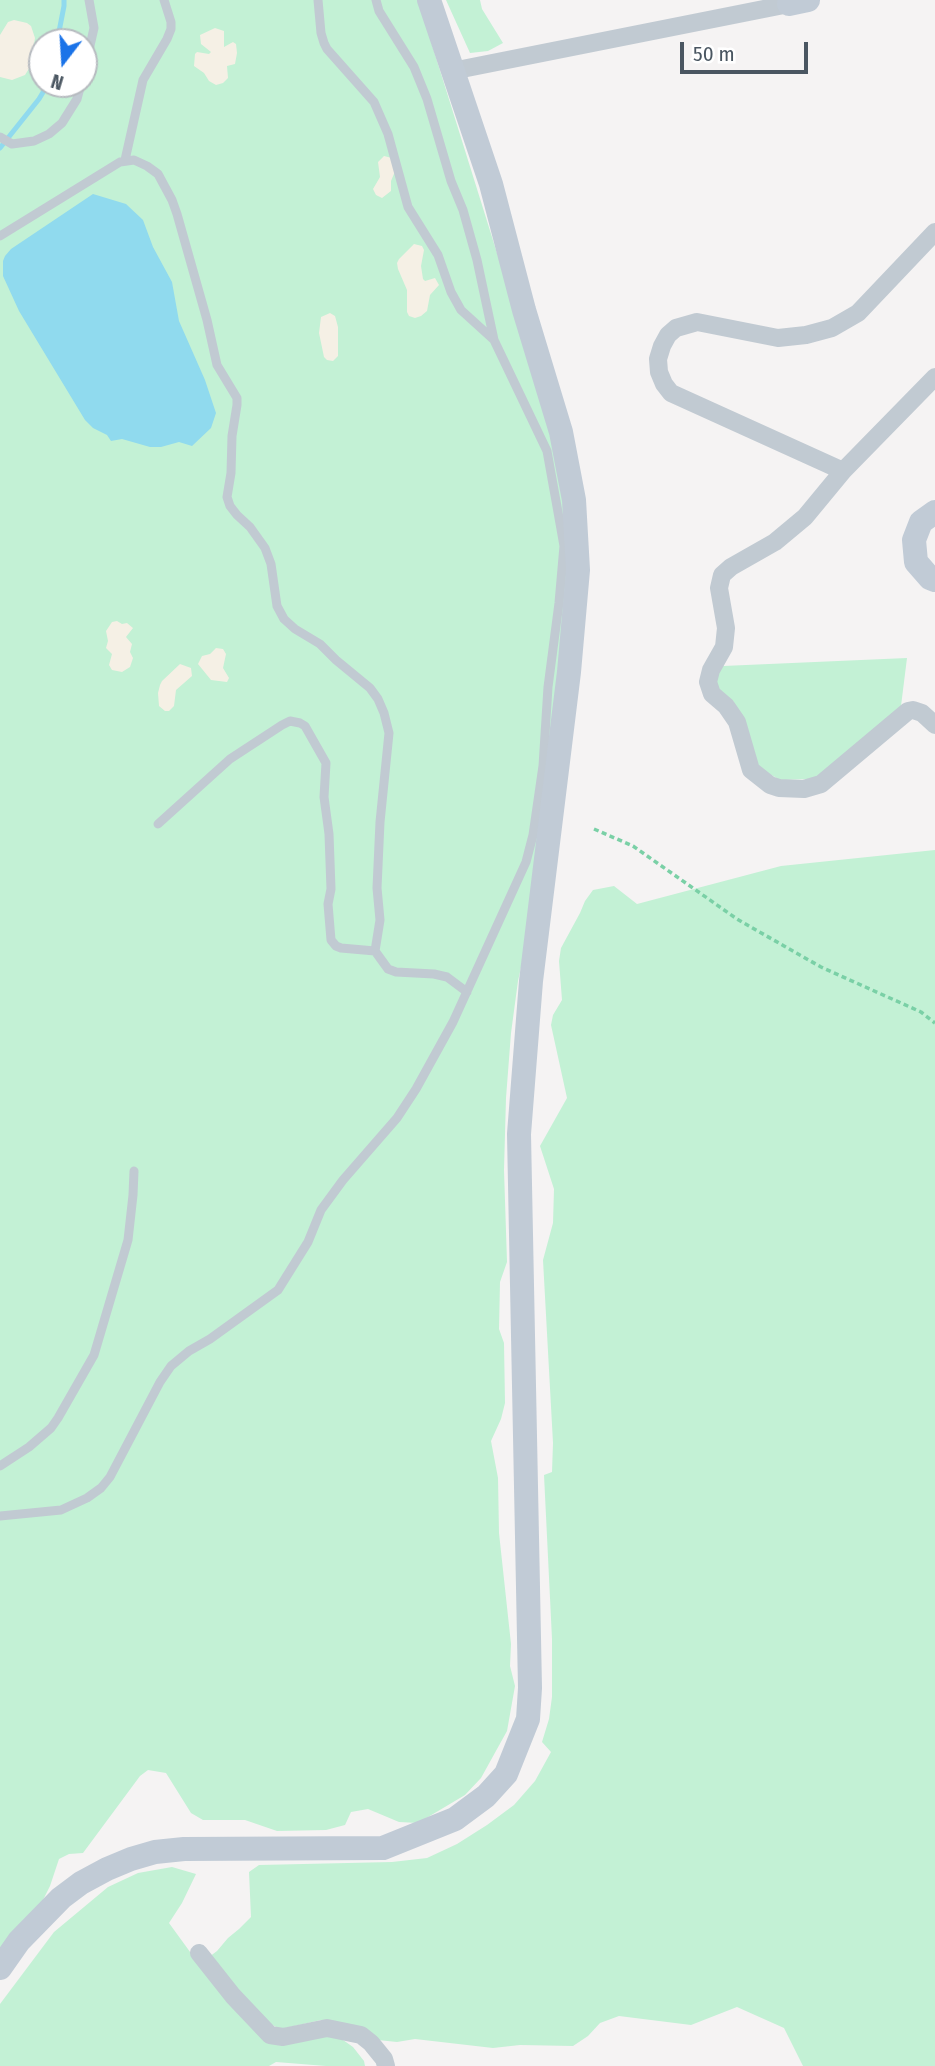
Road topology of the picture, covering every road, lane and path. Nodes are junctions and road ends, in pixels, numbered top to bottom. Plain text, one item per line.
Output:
1 (89, 0) edge
2 (164, 0) edge
3 (318, 0) edge
4 (376, 0) edge
5 (429, 0) edge
6 (799, 2) edge
7 (94, 28) edge
8 (452, 71) junction
9 (77, 98) edge
10 (1, 137) edge
11 (125, 160) junction
12 (935, 232) edge
13 (0, 236) edge
14 (494, 340) junction
15 (935, 377) edge
16 (844, 471) junction
17 (935, 512) edge
18 (935, 580) edge
19 (935, 725) edge
20 (158, 824) dead end
21 (594, 829) dead end
22 (375, 951) junction
23 (467, 992) junction
24 (935, 1023) edge
25 (134, 1171) dead end
26 (0, 1466) edge
27 (0, 1516) edge
28 (199, 1953) dead end
29 (0, 1968) edge
30 (386, 2066) edge

1 - 7 lane
2 - 11 lane
3 - 14 lane
4 - 14 lane
5 - 8 street
6 - 8 street
8 - 29 street
9 - 10 lane
11 - 13 lane
11 - 22 lane
12 - 16 street
14 - 23 lane
15 - 16 street
16 - 19 street
17 - 18 street
20 - 22 lane
21 - 24 path
22 - 23 lane
23 - 27 lane
25 - 26 lane
28 - 30 street

